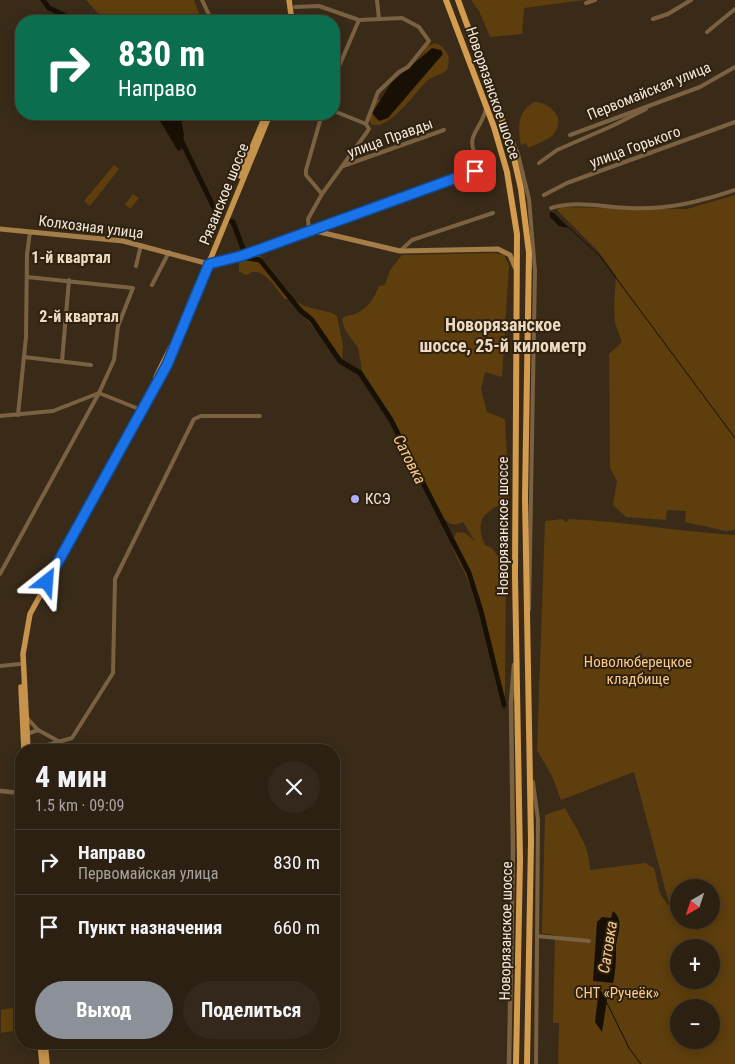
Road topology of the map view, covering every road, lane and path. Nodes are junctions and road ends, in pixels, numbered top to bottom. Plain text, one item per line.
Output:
1 (202, 0) edge
2 (289, 0) edge
3 (293, 0) edge
4 (377, 0) edge
5 (446, 0) edge
6 (458, 0) edge
7 (595, 0) edge
8 (691, 0) edge
9 (586, 3) dead end
10 (295, 7) junction
11 (735, 9) edge
12 (209, 15) edge
13 (293, 15) edge
14 (294, 15) edge
15 (379, 19) junction
16 (653, 19) dead end
17 (359, 20) junction
18 (707, 32) dead end
19 (340, 65) edge
20 (735, 67) edge
21 (658, 102) junction
22 (486, 107) junction
23 (340, 113) edge
24 (264, 120) edge
25 (268, 120) edge
26 (320, 120) edge
27 (735, 122) edge
28 (366, 124) junction
29 (444, 130) dead end
30 (570, 135) dead end
31 (540, 163) dead end
32 (343, 166) junction
33 (735, 190) edge
34 (322, 194) junction
35 (544, 195) dead end
36 (551, 208) dead end
37 (493, 213) dead end
38 (0, 230) edge
39 (310, 231) junction
40 (30, 232) junction
41 (141, 244) junction
42 (400, 251) junction
43 (168, 252) junction
44 (208, 264) junction
45 (136, 266) dead end
46 (518, 276) junction
47 (27, 277) junction
48 (68, 280) junction
49 (152, 285) dead end
50 (24, 357) junction
51 (62, 361) junction
52 (91, 364) dead end
53 (99, 393) junction
54 (139, 409) junction
55 (18, 415) junction
56 (0, 416) edge
57 (260, 416) dead end
58 (0, 574) edge
59 (516, 646) junction
60 (20, 664) junction
61 (0, 666) edge
62 (27, 718) junction
63 (38, 730) junction
64 (47, 734) junction
65 (26, 735) junction
66 (60, 742) junction
67 (26, 744) edge
68 (48, 744) edge
69 (54, 744) edge
70 (530, 758) junction
71 (0, 791) edge
72 (15, 792) edge
73 (537, 936) junction
74 (589, 941) dead end
75 (41, 1049) edge
76 (45, 1049) edge
77 (42, 1064) edge
78 (46, 1064) edge
79 (509, 1064) edge
80 (516, 1064) edge
81 (527, 1064) edge
82 (536, 1064) edge

1 - 12 street
2 - 13 main road
3 - 10 main road
4 - 15 street
5 - 22 highway, Новорязанское шоссе
6 - 70 highway, Новорязанское шоссе
7 - 9 street
8 - 16 street
10 - 14 main road
10 - 17 street
11 - 18 street
15 - 17 street
15 - 28 street
17 - 19 street
20 - 21 street, Первомайская улица
21 - 30 street, Первомайская улица
21 - 31 street
22 - 39 street
22 - 46 highway, Новорязанское шоссе
23 - 28 street
24 - 44 main road, Рязанское шоссе
25 - 44 main road, Рязанское шоссе
26 - 34 street
27 - 35 street, улица Горького
28 - 32 street
29 - 32 street, улица Правды
32 - 34 street
33 - 36 street
34 - 39 street
37 - 42 street
38 - 40 main road, Колхозная улица
39 - 42 main road
39 - 44 main road
40 - 41 main road, Колхозная улица
40 - 47 street
41 - 43 main road, Колхозная улица
41 - 45 street
42 - 46 main road
43 - 44 main road, Колхозная улица
43 - 49 street
44 - 54 main road, Рязанское шоссе
44 - 62 main road, Рязанское шоссе
46 - 59 highway, Новорязанское шоссе
47 - 48 street
47 - 50 street
48 - 51 street
48 - 53 street
50 - 51 street
50 - 55 street
51 - 52 street
53 - 54 street
53 - 55 street
53 - 58 street
54 - 60 main road, Рязанское шоссе
55 - 56 street
57 - 66 street
59 - 79 street
59 - 80 highway, Новорязанское шоссе
60 - 61 street
60 - 65 main road, Рязанское шоссе
62 - 63 street
62 - 65 main road, Рязанское шоссе
63 - 64 street
63 - 65 street
64 - 66 street
64 - 68 street
65 - 67 main road, Рязанское шоссе
66 - 69 street
70 - 73 street
70 - 81 highway, Новорязанское шоссе
71 - 72 street
73 - 74 street
73 - 82 street
75 - 77 main road
76 - 78 main road

